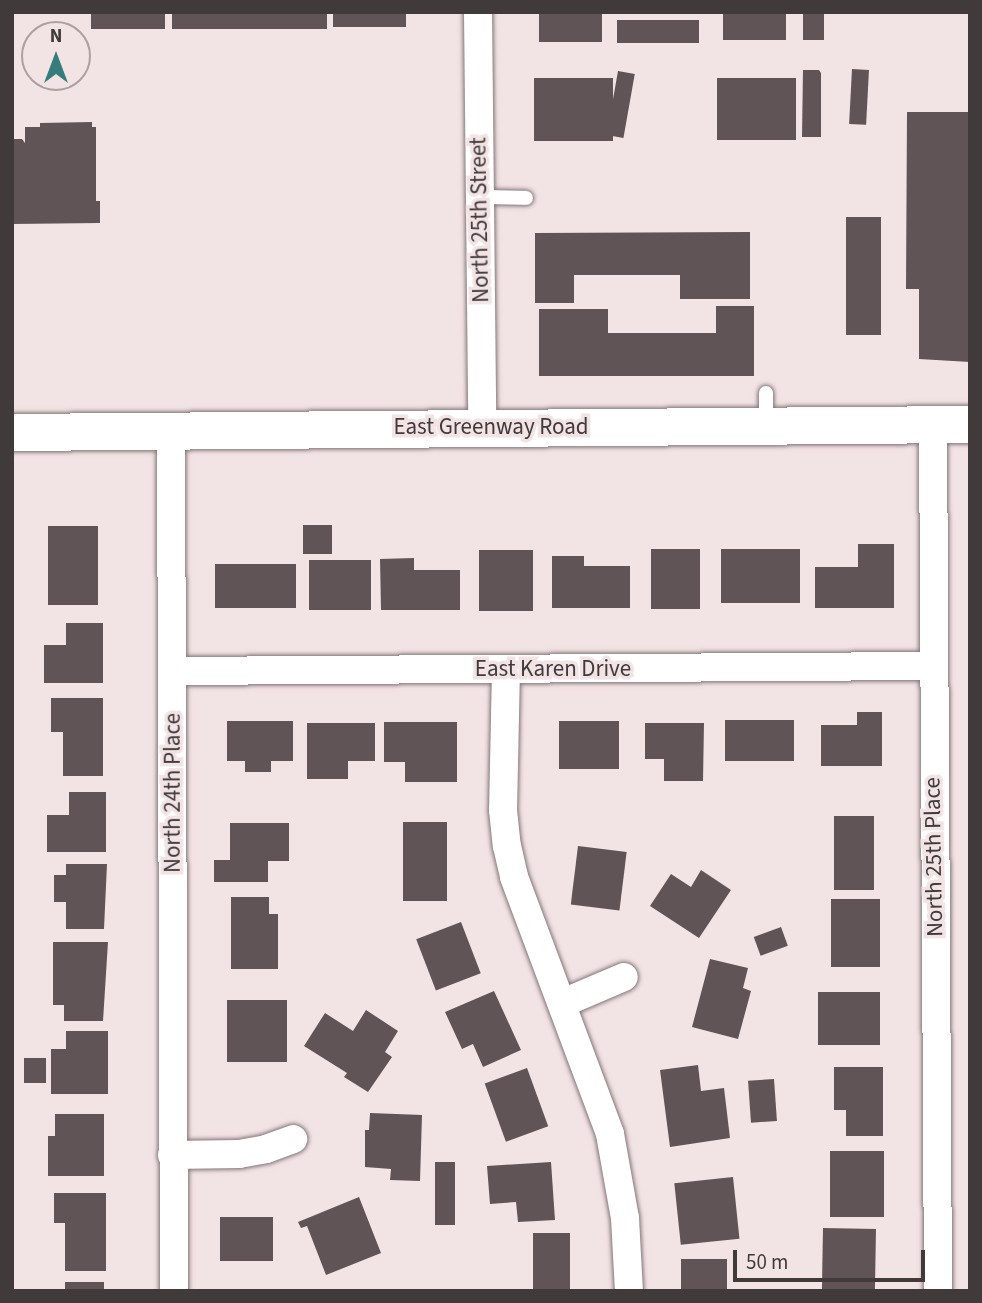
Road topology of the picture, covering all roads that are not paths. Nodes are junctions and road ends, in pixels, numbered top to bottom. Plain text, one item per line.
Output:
1 (478, 12) edge
2 (480, 197) junction
3 (526, 198) dead end
4 (933, 424) junction
5 (970, 424) edge
6 (482, 428) junction
7 (171, 430) junction
8 (12, 432) edge
9 (933, 666) junction
10 (506, 669) junction
11 (174, 671) junction
12 (624, 977) dead end
13 (563, 1003) junction
14 (293, 1139) dead end
15 (172, 1155) junction
16 (174, 1291) edge
17 (629, 1291) edge
18 (938, 1291) edge

1 - 2 street, North 25th Street
2 - 3 lane
2 - 6 street, North 25th Street
4 - 5 street, East Greenway Road
4 - 6 street, East Greenway Road
4 - 9 street, North 25th Place
6 - 7 street, East Greenway Road
7 - 8 street, East Greenway Road
7 - 11 street, North 24th Place
9 - 10 street, East Karen Drive
9 - 18 street, North 25th Place
10 - 11 street, East Karen Drive
10 - 13 street
11 - 15 street, North 24th Place
12 - 13 street
13 - 17 street
14 - 15 street
15 - 16 street, North 24th Place

